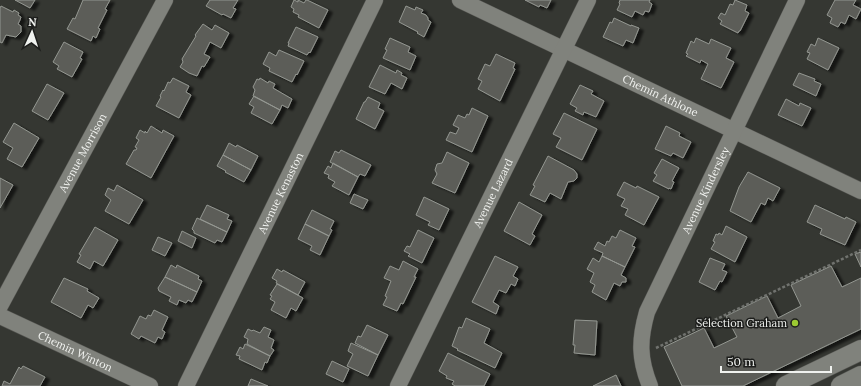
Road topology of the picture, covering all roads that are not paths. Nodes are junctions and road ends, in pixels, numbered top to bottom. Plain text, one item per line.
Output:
1 (165, 0) edge
2 (376, 0) edge
3 (460, 0) edge
4 (588, 0) edge
5 (797, 0) edge
6 (563, 50) junction
7 (734, 131) junction
8 (861, 191) edge
9 (0, 306) edge
10 (0, 316) edge
11 (861, 350) edge
12 (861, 376) edge
13 (150, 386) edge
14 (186, 386) edge
15 (398, 386) edge
16 (650, 386) edge
17 (786, 386) edge
18 (841, 386) edge

1 - 9 street, Avenue Morrison
2 - 14 street, Avenue Kenaston
3 - 6 street, Chemin Athlone
4 - 6 street, Avenue Lazard
5 - 7 street, Avenue Kindersley
6 - 7 street, Chemin Athlone
6 - 15 street, Avenue Lazard
7 - 8 street, Chemin Athlone
7 - 16 street, Avenue Kindersley
10 - 13 street, Chemin Winton
11 - 17 street
12 - 18 street

